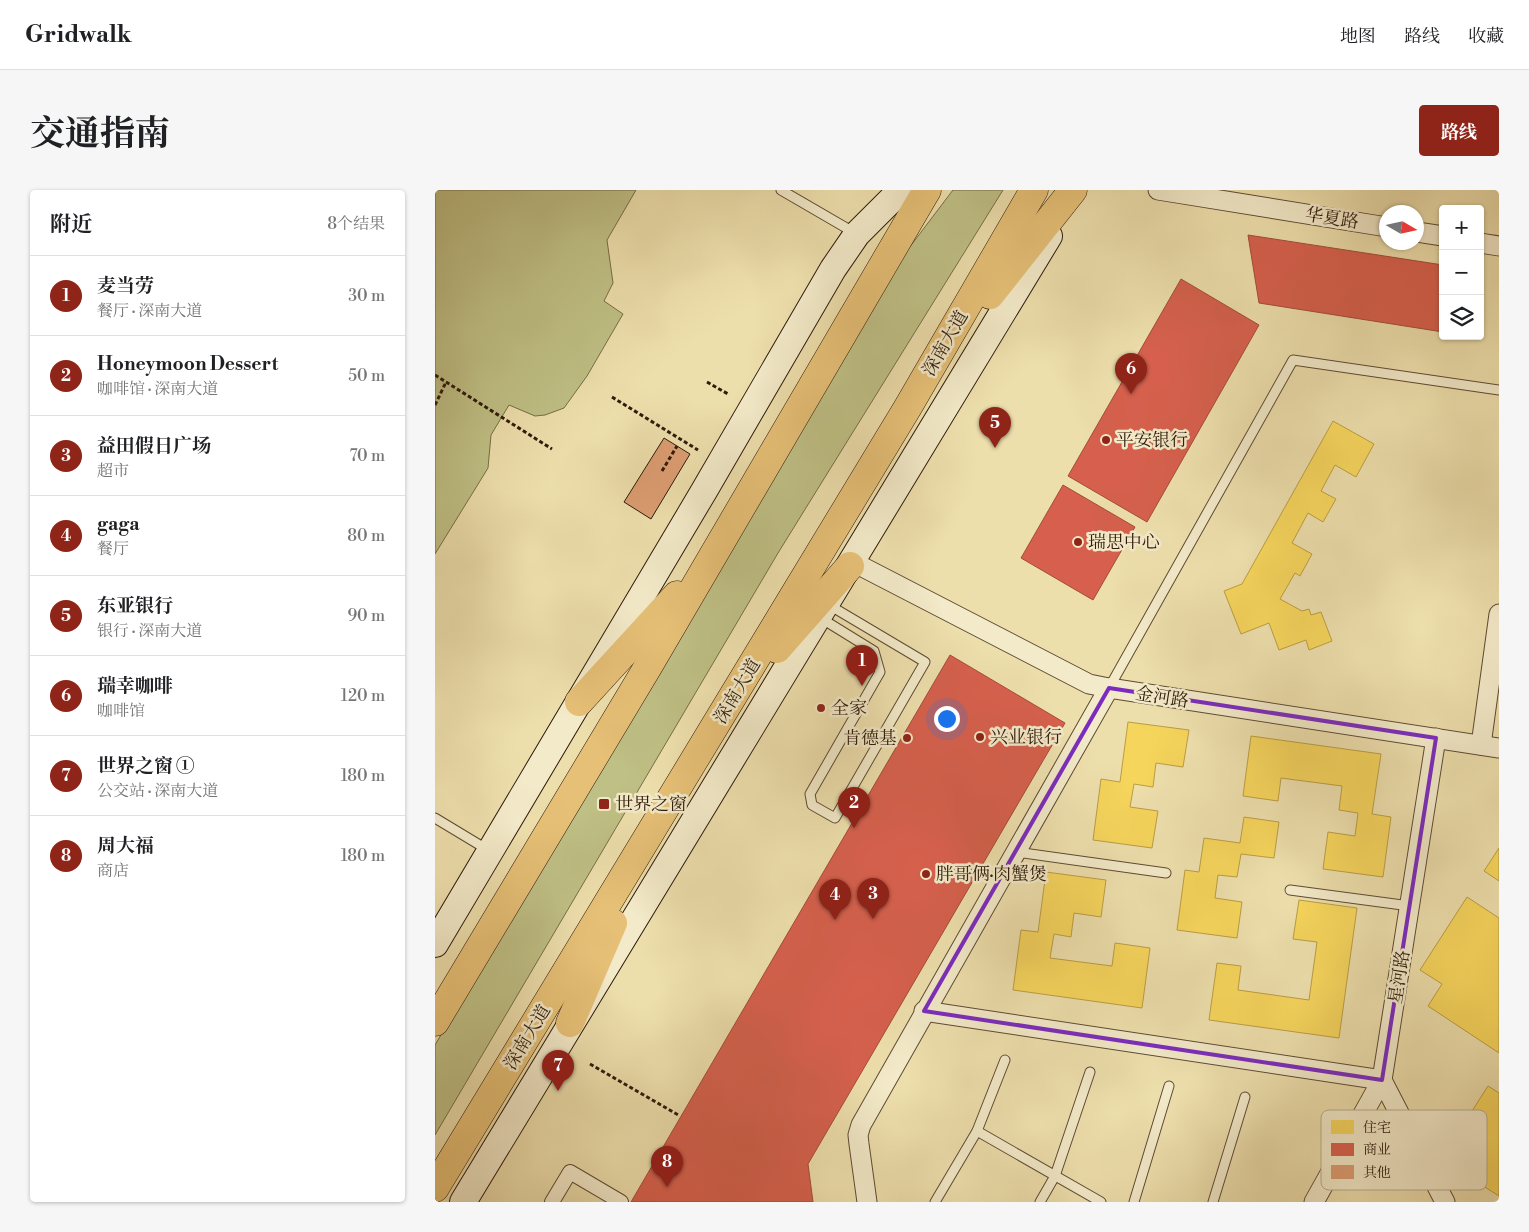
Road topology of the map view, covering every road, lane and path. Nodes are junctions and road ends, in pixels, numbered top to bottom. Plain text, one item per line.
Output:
1 (781, 190) edge
2 (901, 190) edge
3 (927, 190) edge
4 (1034, 190) edge
5 (1075, 190) edge
6 (1158, 190) edge
7 (1379, 226) edge
8 (1424, 233) edge
9 (857, 234) junction
10 (1439, 235) edge
11 (1484, 244) edge
12 (1499, 246) edge
13 (435, 375) edge
14 (446, 382) junction
15 (707, 382) dead end
16 (1499, 390) edge
17 (728, 394) dead end
18 (613, 397) dead end
19 (435, 405) edge
20 (908, 407) junction
21 (677, 446) dead end
22 (552, 448) dead end
23 (699, 450) dead end
24 (662, 471) dead end
25 (715, 554) junction
26 (851, 564) junction
27 (822, 610) junction
28 (1499, 614) edge
29 (1109, 688) junction
30 (579, 702) junction
31 (730, 703) junction
32 (1436, 738) junction
33 (1490, 746) edge
34 (435, 818) edge
35 (650, 836) junction
36 (490, 852) junction
37 (1016, 852) junction
38 (1166, 872) dead end
39 (1290, 890) dead end
40 (1410, 906) junction
41 (435, 944) edge
42 (924, 1011) junction
43 (435, 1022) edge
44 (570, 1023) junction
45 (1005, 1060) dead end
46 (590, 1064) dead end
47 (1091, 1072) dead end
48 (1382, 1080) junction
49 (1169, 1086) dead end
50 (1245, 1097) dead end
51 (1365, 1110) edge
52 (1397, 1110) edge
53 (680, 1116) dead end
54 (977, 1131) junction
55 (1055, 1176) junction
56 (435, 1188) edge
57 (1321, 1189) edge
58 (1439, 1190) edge
59 (463, 1202) edge
60 (551, 1202) edge
61 (621, 1202) edge
62 (867, 1202) edge
63 (935, 1202) edge
64 (1040, 1202) edge
65 (1101, 1202) edge
66 (1134, 1202) edge
67 (1213, 1202) edge
68 (1314, 1202) edge
69 (1445, 1202) edge

1 - 9 lane
2 - 9 main road
3 - 25 main road
4 - 20 main road, 深南大道
5 - 20 main road
5 - 26 main road
6 - 7 street, 华夏路
8 - 10 street
9 - 30 main road
11 - 12 street
13 - 14 path
14 - 19 path
14 - 22 path
15 - 17 path
16 - 29 lane
18 - 23 path
20 - 31 main road, 深南大道
21 - 24 path
25 - 30 main road
25 - 43 main road
26 - 27 main road
26 - 29 street, 金河路
26 - 31 main road
27 - 27 lane
27 - 44 main road
28 - 33 street
29 - 32 street, 金河路
29 - 37 street
30 - 36 main road
31 - 35 main road, 深南大道
32 - 33 street, 金河路
32 - 40 street, 星河路
34 - 36 lane
35 - 44 main road
35 - 56 main road, 深南大道
36 - 41 main road
37 - 38 lane
37 - 42 street
39 - 40 lane
40 - 48 street, 星河路
42 - 48 street
42 - 62 street
44 - 59 main road
45 - 54 lane
46 - 53 path
47 - 55 lane
48 - 51 street, 星河路
48 - 52 street
49 - 66 lane
50 - 67 lane
54 - 55 lane
54 - 63 lane
55 - 64 lane
55 - 65 lane
57 - 68 street, 星河路
58 - 69 street
60 - 61 street

